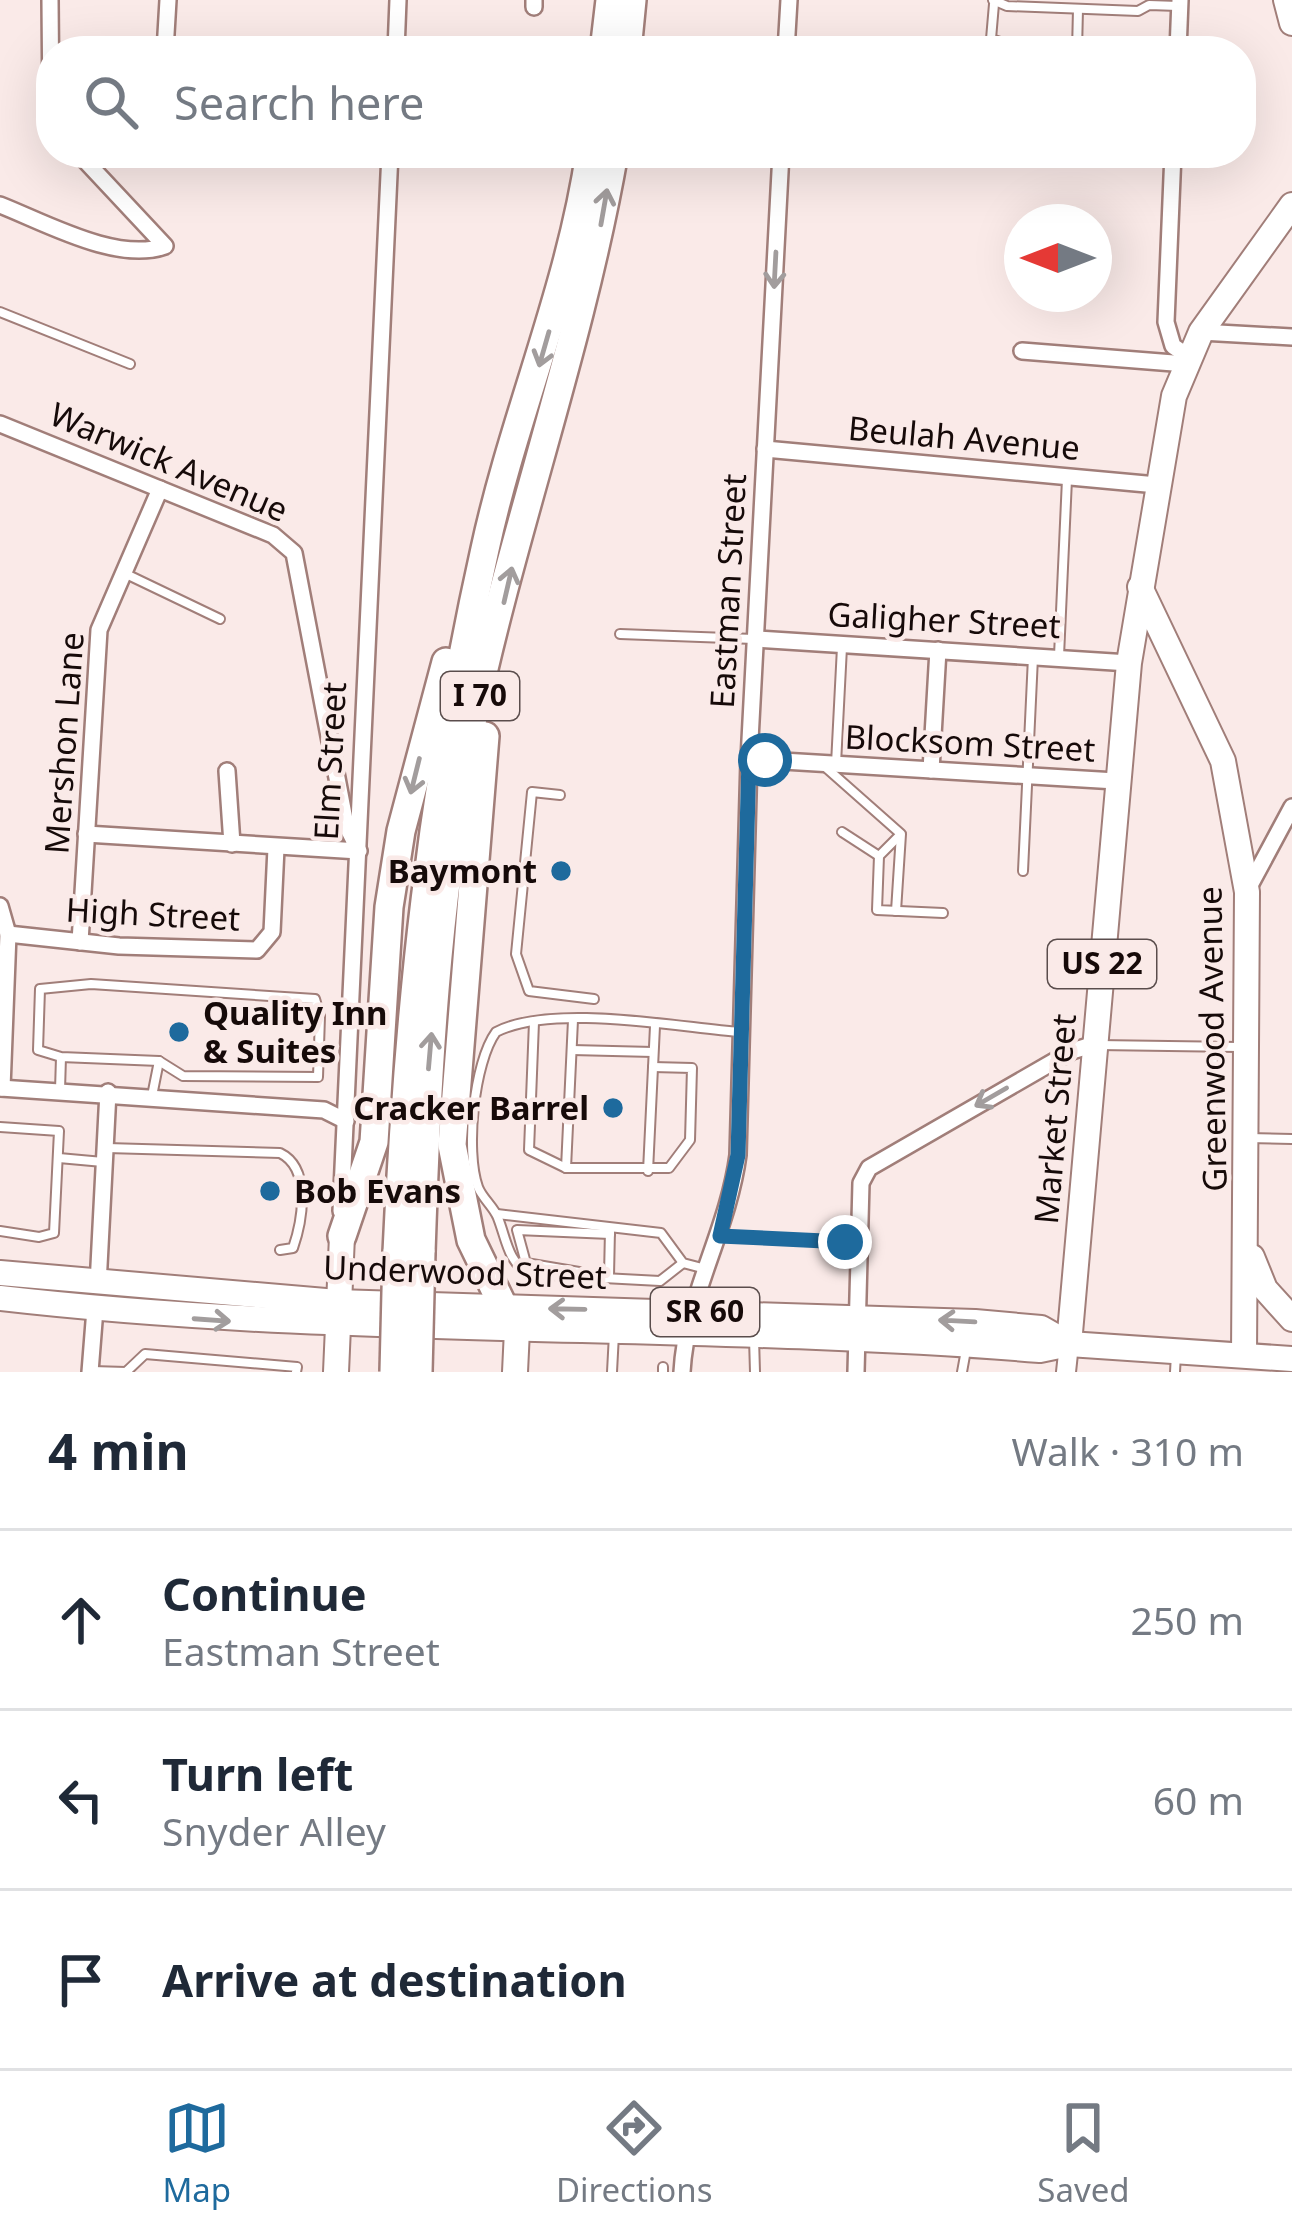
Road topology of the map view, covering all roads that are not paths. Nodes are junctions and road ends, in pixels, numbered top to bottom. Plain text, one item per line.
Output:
1 (50, 0) edge
2 (168, 0) edge
3 (398, 0) edge
4 (610, 0) edge
5 (632, 0) edge
6 (789, 0) edge
7 (1111, 0) edge
8 (994, 2) edge
9 (1147, 3) edge
10 (1179, 3) edge
11 (1078, 9) junction
12 (1103, 10) junction
13 (50, 36) edge
14 (166, 36) edge
15 (397, 36) edge
16 (606, 36) edge
17 (628, 36) edge
18 (787, 36) edge
19 (991, 36) edge
20 (1077, 36) edge
21 (1178, 36) edge
22 (92, 168) edge
23 (389, 168) edge
24 (587, 168) edge
25 (611, 168) edge
26 (780, 168) edge
27 (1172, 168) edge
28 (1292, 205) edge
29 (0, 206) edge
30 (0, 312) edge
31 (1201, 332) junction
32 (1292, 337) edge
33 (1022, 351) dead end
34 (1188, 360) junction
35 (130, 364) dead end
36 (0, 424) edge
37 (765, 449) junction
38 (1067, 478) junction
39 (1157, 485) junction
40 (160, 489) junction
41 (486, 544) junction
42 (123, 572) junction
43 (1138, 585) junction
44 (220, 619) dead end
45 (620, 634) dead end
46 (756, 639) junction
47 (842, 644) junction
48 (938, 650) junction
49 (1033, 656) junction
50 (1059, 657) junction
51 (1129, 663) junction
52 (489, 664) junction
53 (749, 759) junction
54 (829, 765) junction
55 (931, 770) junction
56 (227, 772) dead end
57 (1027, 776) junction
58 (1116, 781) junction
59 (560, 795) dead end
60 (1292, 807) edge
61 (842, 832) dead end
62 (86, 834) junction
63 (901, 834) junction
64 (232, 844) junction
65 (276, 848) junction
66 (359, 851) junction
67 (879, 856) junction
68 (1023, 871) dead end
69 (1246, 892) junction
70 (0, 906) edge
71 (896, 911) junction
72 (943, 913) dead end
73 (8, 934) junction
74 (80, 942) junction
75 (594, 999) dead end
76 (573, 1020) junction
77 (534, 1022) junction
78 (655, 1026) junction
79 (741, 1032) junction
80 (2, 1042) edge
81 (1095, 1044) junction
82 (1213, 1046) junction
83 (1246, 1047) junction
84 (572, 1050) junction
85 (653, 1052) junction
86 (61, 1057) junction
87 (159, 1061) junction
88 (652, 1067) junction
89 (251, 1075) junction
90 (1, 1088) edge
91 (60, 1090) junction
92 (108, 1092) junction
93 (152, 1096) junction
94 (251, 1104) junction
95 (1212, 1116) dead end
96 (346, 1121) junction
97 (0, 1127) edge
98 (1246, 1138) junction
99 (1292, 1139) edge
100 (105, 1155) junction
101 (59, 1158) junction
102 (566, 1168) junction
103 (648, 1171) junction
104 (497, 1214) junction
105 (610, 1230) junction
106 (0, 1231) edge
107 (342, 1236) junction
108 (720, 1236) junction
109 (858, 1243) junction
110 (1246, 1244) junction
111 (280, 1250) dead end
112 (409, 1252) junction
113 (683, 1263) junction
114 (707, 1269) junction
115 (0, 1273) edge
116 (585, 1275) junction
117 (609, 1276) junction
118 (97, 1297) junction
119 (0, 1298) edge
120 (337, 1314) junction
121 (511, 1319) junction
122 (1292, 1319) edge
123 (687, 1323) junction
124 (855, 1328) junction
125 (614, 1333) junction
126 (754, 1337) junction
127 (1069, 1344) junction
128 (967, 1345) junction
129 (1292, 1359) edge
130 (217, 1360) junction
131 (1176, 1362) edge
132 (1243, 1364) edge
133 (90, 1371) edge
134 (126, 1372) edge
135 (215, 1372) edge
136 (296, 1372) edge
137 (336, 1372) edge
138 (394, 1372) edge
139 (418, 1372) edge
140 (514, 1372) edge
141 (612, 1372) edge
142 (682, 1372) edge
143 (755, 1372) edge
144 (856, 1372) edge
145 (962, 1372) edge
146 (1066, 1372) edge

1 - 13 street
2 - 14 street
3 - 15 street
4 - 16 highway
5 - 17 highway
6 - 18 street
7 - 12 lane
8 - 11 lane
8 - 19 lane
9 - 10 lane
9 - 12 lane
10 - 21 street
11 - 12 lane
11 - 20 lane
22 - 29 street
23 - 66 street, Elm Street
24 -> 41 highway, I 70
52 -> 25 highway, I 70
26 -> 37 street, Eastman Street
27 - 34 street
28 - 31 main road, US 22
30 - 35 lane
31 - 32 street
31 - 34 main road, US 22
33 - 34 street
34 - 39 main road, US 22
36 - 40 street, Warwick Avenue
37 - 38 street, Beulah Avenue
37 - 46 street, Eastman Street
38 - 39 street, Beulah Avenue
38 - 50 lane
39 - 43 main road, US 22
40 - 42 street, Mershon Lane
40 - 66 street, Warwick Avenue
41 -> 107 highway
41 - 112 highway, I 70
42 - 44 lane
42 - 62 street, Mershon Lane
43 - 51 main road, Market Street / US 22
43 - 69 main road, Greenwood Avenue
45 - 46 lane
46 - 47 street, Galigher Street
46 - 53 street, Eastman Street
47 - 48 street, Galigher Street
47 - 54 lane
48 - 49 street, Galigher Street
48 - 55 street
49 - 50 street, Galigher Street
49 - 57 lane
50 - 51 street, Galigher Street
51 - 58 main road, Market Street / US 22
112 -> 52 highway, I 70
52 - 121 highway
53 - 54 street, Blocksom Street
53 - 79 street, Eastman Street
54 - 55 street, Blocksom Street
54 - 63 lane
55 - 57 street, Blocksom Street
56 - 64 street
57 - 58 street, Blocksom Street
57 - 68 lane
58 - 81 main road, Market Street / US 22
59 - 75 lane
60 - 69 street
61 - 67 lane
62 - 64 street
62 - 74 street, Mershon Lane
63 - 67 lane
63 - 71 lane
64 - 65 street
65 - 66 street
65 - 74 street, High Street
66 - 96 street, Elm Street
67 - 71 lane
69 - 83 main road, Greenwood Avenue
70 - 73 street
71 - 72 lane
73 - 74 street, High Street
73 - 80 street
76 - 77 lane
76 - 78 lane
76 - 84 lane
77 - 102 lane
77 - 104 lane
78 - 79 lane
78 - 85 lane
79 - 108 street, Eastman Street
80 - 90 street
81 - 82 lane
81 -> 109 street
81 - 127 main road, Market Street / US 22
82 - 83 lane
82 - 95 lane
83 - 98 main road, Greenwood Avenue
84 - 85 lane
84 - 102 lane
85 - 88 lane
86 - 87 lane
86 - 89 lane
86 - 91 lane
87 - 89 lane
87 - 93 lane
88 - 103 lane
88 - 103 lane
89 - 94 lane
90 - 91 street
91 - 92 street
92 - 93 street
92 - 100 street
93 - 94 street
94 - 96 street
96 - 107 street, Elm Street
97 - 101 lane
98 - 99 lane
98 - 110 main road, Greenwood Avenue
100 - 101 lane
100 - 111 lane
100 - 118 street
101 - 106 lane
102 - 103 lane
104 - 105 lane
104 - 116 lane
105 - 113 lane
105 - 116 lane
105 - 117 lane
107 - 120 main road, Elm Street
108 - 109 lane
108 - 114 street, Eastman Street
109 - 124 street
110 - 122 main road
110 - 132 main road, Greenwood Avenue
112 - 138 highway, I 70, bridge
112 - 139 highway, I 70, bridge
113 - 114 lane
113 - 117 lane
114 - 123 street, Eastman Street
115 - 118 main road, Underwood Street / SR 60
116 - 117 lane
118 - 119 main road, Underwood Street / SR 60
118 - 120 main road, Underwood Street / SR 60
118 - 133 street
120 - 121 main road, Underwood Street / SR 60
120 - 137 main road, Elm Street
123 -> 121 main road, Underwood Street / SR 60
121 - 125 main road, Underwood Street / SR 60
121 - 140 main road
123 - 124 main road, Underwood Street / SR 60
123 - 125 main road, Underwood Street / SR 60
123 - 126 main road, Underwood Street / SR 60
123 - 142 street, Eastman Street
124 - 126 main road, Underwood Street / SR 60
127 -> 124 main road, Underwood Street / SR 60
124 - 128 main road, Underwood Street / SR 60
124 - 144 street
125 - 141 lane
126 - 143 lane
127 - 128 main road, Underwood Street / SR 60
127 - 131 main road, Underwood Street
127 - 146 street, Market Street
128 - 145 lane
129 - 132 main road, Underwood Street
130 - 134 lane
130 - 135 lane
130 - 136 lane
131 - 132 main road, Underwood Street
133 - 134 lane

